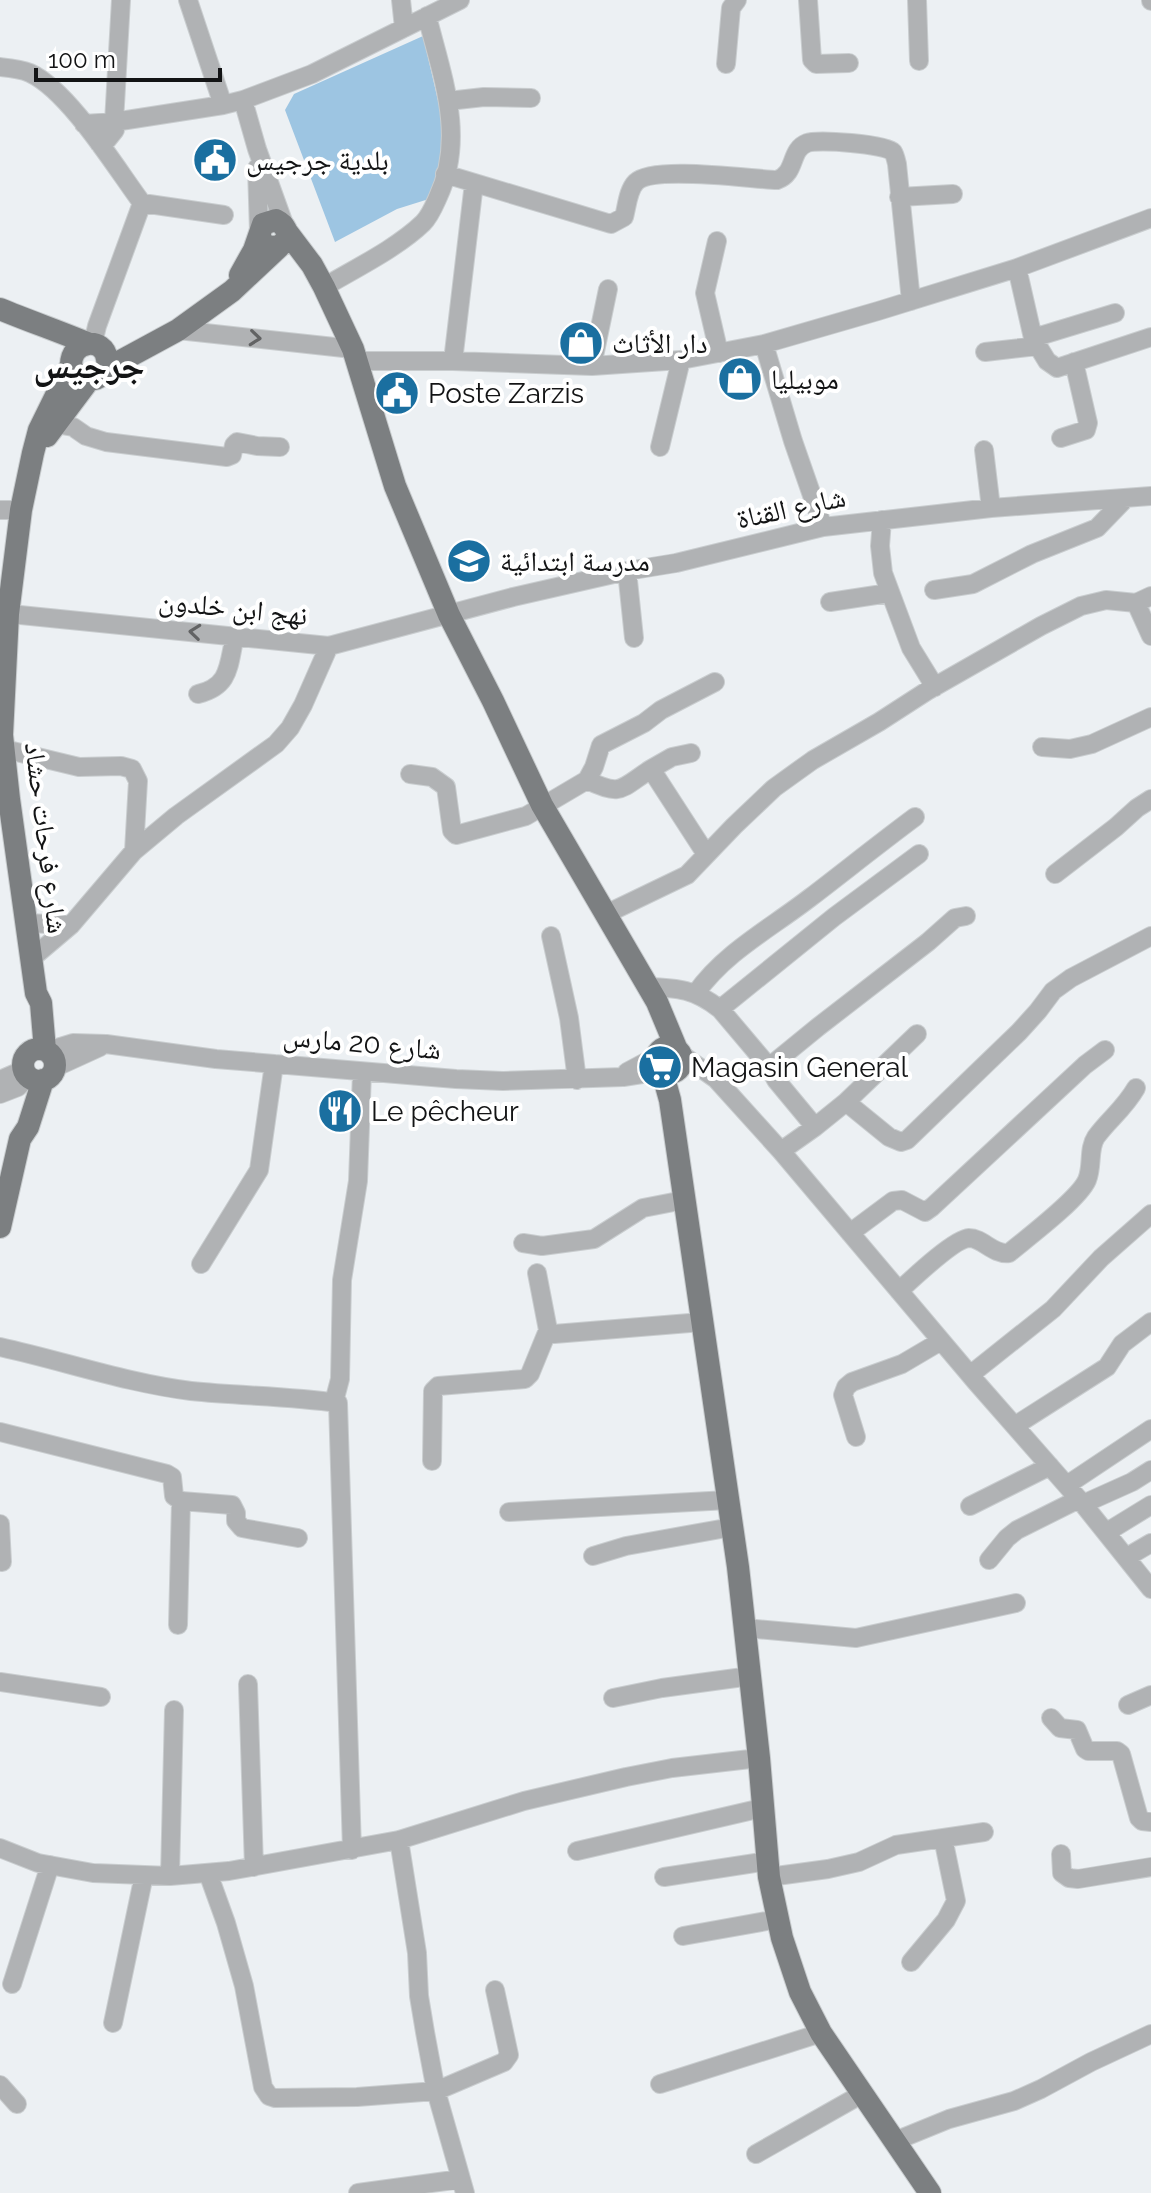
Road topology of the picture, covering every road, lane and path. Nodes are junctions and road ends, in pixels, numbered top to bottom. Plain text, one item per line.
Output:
1 (121, 0) edge
2 (188, 0) edge
3 (401, 0) edge
4 (460, 0) edge
5 (737, 0) edge
6 (808, 0) edge
7 (917, 0) edge
8 (427, 16) junction
9 (404, 28) junction
10 (919, 61) dead end
11 (849, 63) dead end
12 (726, 64) dead end
13 (0, 67) edge
14 (531, 98) dead end
15 (243, 100) junction
16 (448, 101) junction
17 (223, 105) junction
18 (114, 122) junction
19 (84, 124) junction
20 (99, 143) junction
21 (257, 149) junction
22 (445, 174) junction
23 (474, 183) junction
24 (953, 194) dead end
25 (899, 197) junction
26 (142, 203) junction
27 (224, 215) dead end
28 (1151, 218) edge
29 (275, 236) junction
30 (717, 241) dead end
31 (1017, 268) junction
32 (324, 287) junction
33 (608, 289) dead end
34 (911, 301) junction
35 (0, 309) edge
36 (1115, 313) dead end
37 (170, 334) junction
38 (1151, 337) edge
39 (1035, 342) junction
40 (764, 344) junction
41 (84, 351) junction
42 (985, 352) dead end
43 (719, 353) junction
44 (356, 355) junction
45 (681, 360) junction
46 (453, 361) junction
47 (1074, 362) junction
48 (592, 366) junction
49 (98, 374) junction
50 (56, 424) junction
51 (1061, 438) dead end
52 (280, 447) dead end
53 (660, 447) dead end
54 (984, 450) dead end
55 (33, 453) junction
56 (1151, 496) edge
57 (1125, 499) junction
58 (991, 508) junction
59 (10, 510) edge
60 (882, 520) junction
61 (823, 527) junction
62 (627, 571) junction
63 (934, 590) dead end
64 (889, 593) junction
65 (1144, 599) edge
66 (830, 602) dead end
67 (4, 613) edge
68 (449, 615) junction
69 (235, 636) junction
70 (1151, 636) edge
71 (634, 638) dead end
72 (329, 646) junction
73 (715, 682) dead end
74 (935, 687) junction
75 (198, 694) dead end
76 (1151, 717) edge
77 (1042, 747) dead end
78 (2, 748) edge
79 (691, 753) dead end
80 (651, 769) junction
81 (410, 774) dead end
82 (587, 780) junction
83 (1151, 799) edge
84 (542, 805) junction
85 (915, 817) dead end
86 (134, 851) junction
87 (706, 854) junction
88 (919, 854) dead end
89 (1055, 874) dead end
90 (606, 914) junction
91 (966, 916) dead end
92 (27, 923) junction
93 (71, 925) junction
94 (551, 936) dead end
95 (1151, 936) edge
96 (32, 958) junction
97 (649, 989) junction
98 (696, 993) junction
99 (720, 1009) junction
100 (917, 1034) dead end
101 (1105, 1050) dead end
102 (668, 1060) junction
103 (274, 1064) junction
104 (38, 1066) junction
105 (769, 1067) junction
106 (362, 1072) junction
107 (0, 1080) edge
108 (577, 1080) junction
109 (1136, 1088) dead end
110 (0, 1094) edge
111 (846, 1102) junction
112 (815, 1127) junction
113 (781, 1151) junction
114 (684, 1200) junction
115 (1151, 1214) edge
116 (0, 1227) edge
117 (850, 1233) junction
118 (523, 1243) dead end
119 (201, 1264) dead end
120 (537, 1273) dead end
121 (899, 1291) junction
122 (702, 1322) junction
123 (1151, 1322) edge
124 (548, 1330) junction
125 (941, 1341) junction
126 (0, 1347) edge
127 (970, 1375) junction
128 (338, 1403) junction
129 (1016, 1425) junction
130 (1151, 1429) edge
131 (0, 1432) edge
132 (856, 1437) dead end
133 (432, 1461) dead end
134 (1050, 1466) junction
135 (1151, 1470) edge
136 (1076, 1496) junction
137 (728, 1500) junction
138 (181, 1501) junction
139 (1151, 1505) edge
140 (970, 1506) dead end
141 (509, 1512) dead end
142 (0, 1524) edge
143 (732, 1527) junction
144 (1107, 1532) junction
145 (298, 1538) dead end
146 (1151, 1543) edge
147 (593, 1556) dead end
148 (1127, 1557) junction
149 (989, 1560) dead end
150 (2, 1562) edge
151 (1151, 1589) edge
152 (1016, 1603) dead end
153 (178, 1625) dead end
154 (745, 1628) junction
155 (751, 1676) junction
156 (0, 1682) edge
157 (248, 1684) dead end
158 (1151, 1695) edge
159 (101, 1697) dead end
160 (613, 1698) dead end
161 (1128, 1705) dead end
162 (174, 1710) dead end
163 (1051, 1718) dead end
164 (759, 1758) junction
165 (762, 1808) junction
166 (1151, 1822) edge
167 (984, 1832) dead end
168 (943, 1838) junction
169 (399, 1840) junction
170 (0, 1848) edge
171 (352, 1850) junction
172 (577, 1851) dead end
173 (1061, 1854) dead end
174 (50, 1865) junction
175 (254, 1867) junction
176 (1151, 1867) edge
177 (768, 1869) junction
178 (208, 1873) junction
179 (144, 1875) junction
180 (170, 1876) junction
181 (664, 1877) dead end
182 (778, 1919) junction
183 (683, 1936) dead end
184 (911, 1962) dead end
185 (12, 1984) dead end
186 (495, 1990) dead end
187 (113, 2023) dead end
188 (821, 2033) junction
189 (1151, 2034) edge
190 (660, 2084) dead end
191 (0, 2085) edge
192 (436, 2091) junction
193 (862, 2094) junction
194 (17, 2104) dead end
195 (895, 2141) junction
196 (756, 2154) dead end
197 (463, 2186) edge
198 (358, 2193) edge
199 (930, 2193) edge

1 - 18 street
2 - 17 street
3 - 9 street
4 - 8 street
5 - 12 street
6 - 11 street
7 - 10 street
8 - 9 street
8 - 16 street
9 - 15 street
13 - 19 street
14 - 16 street
15 - 17 street
15 - 21 street
16 - 22 street
17 - 18 street
18 - 19 street
18 - 20 street
19 - 20 street
20 - 26 street
21 - 29 street
21 - 29 street
22 - 23 street
22 - 32 street
23 - 25 street
23 - 46 street
24 - 25 street
25 - 34 street
26 - 27 street
26 - 41 street
28 - 31 street
29 - 32 main road
29 - 37 main road
30 - 43 street
31 - 34 street
31 - 39 street
32 - 44 main road
33 - 48 street
34 - 40 street
35 - 41 main road
36 - 39 street
37 - 41 main road
37 -> 44 street
37 - 49 main road
38 - 47 street
39 - 42 street
39 - 47 street
40 - 43 street
40 - 61 street
41 - 49 main road
41 - 49 main road
41 - 55 main road, شارع فرحات حشاد
43 - 45 street
44 - 46 street
44 - 68 main road
45 - 48 street
45 - 53 street
46 - 48 street
47 - 51 street
49 - 50 main road, شارع فرحات حشاد
50 - 52 street
50 - 55 main road, شارع فرحات حشاد
54 - 58 street
55 - 59 main road, شارع فرحات حشاد
56 - 57 street, شارع القناة
57 - 58 street, شارع القناة
57 - 63 street
58 - 60 street, شارع القناة
59 - 67 main road, شارع فرحات حشاد
60 - 61 street, شارع القناة
60 - 64 street
61 - 62 street, شارع القناة
62 - 68 street, شارع القناة
62 - 71 street
64 - 66 street
64 - 74 street
65 - 70 street
65 - 74 street
69 -> 67 street, نهج ابن خلدون
67 - 78 main road, شارع فرحات حشاد
68 - 72 street, نهج ابن خلدون
68 - 84 main road
69 - 72 street, نهج ابن خلدون
69 - 75 street
72 - 86 street
73 - 82 street
74 - 87 street
76 - 77 street
78 - 86 street
78 - 92 main road, شارع فرحات حشاد
79 - 80 street
80 - 82 street
80 - 87 street
81 - 84 street
82 - 84 street
83 - 89 street
84 - 90 main road
85 - 98 street
86 - 93 street
87 - 90 street
88 - 99 street
90 - 97 main road
91 - 105 street
92 - 93 street
92 - 96 main road, شارع فرحات حشاد
93 - 96 street
94 - 108 street
95 - 111 street
96 - 104 main road, شارع فرحات حشاد
97 - 98 street
97 - 102 main road
98 - 99 street
99 - 105 street
100 - 111 street
101 - 117 street
102 - 108 street, شارع 20 مارس
102 - 113 street
102 - 114 main road
103 - 104 street, شارع 20 مارس
103 - 106 street, شارع 20 مارس
103 - 119 street
104 - 107 street
104 - 110 street
104 - 116 main road, شارع فرحات حشاد
105 - 112 street
106 - 108 street, شارع 20 مارس
106 - 128 street
109 - 121 street
111 - 112 street
112 - 113 street
113 - 117 street
114 - 118 street
114 - 122 main road
115 - 127 street
117 - 121 street
120 - 124 street
121 - 125 street
122 - 124 street
122 - 137 main road
123 - 129 street
124 - 133 street
125 - 127 street
125 - 132 street
126 - 128 street
127 - 129 street
128 - 171 street
129 - 134 street
130 - 136 street
131 - 138 street
134 - 136 street
134 - 140 street
135 - 136 street
136 - 144 street
136 - 149 street
137 - 141 street
137 - 143 main road
138 - 145 street
138 - 153 street
139 - 144 street
142 - 150 street
143 - 147 street
143 - 154 main road
144 - 148 street
146 - 148 street
148 - 151 street
152 - 154 street
154 - 155 main road
155 - 160 street
155 - 164 main road
156 - 159 street
157 - 175 street
158 - 161 street
162 - 180 street
163 - 166 street
164 - 165 main road
164 - 169 street
165 - 172 street
165 - 177 main road
167 - 168 street
168 - 177 street
168 - 184 street
169 - 171 street
169 - 192 street
170 - 174 street
171 - 175 street
173 - 176 street
174 - 179 street
174 - 185 street
175 - 178 street
177 - 181 street
177 - 182 main road
178 - 180 street
178 - 192 street
179 - 180 street
179 - 187 street
182 - 183 street
182 - 188 main road
186 - 192 street
188 - 190 street
188 - 193 main road
189 - 195 street
191 - 194 street
192 - 197 street
193 - 195 main road
193 - 196 street
195 - 199 main road
197 - 198 street

